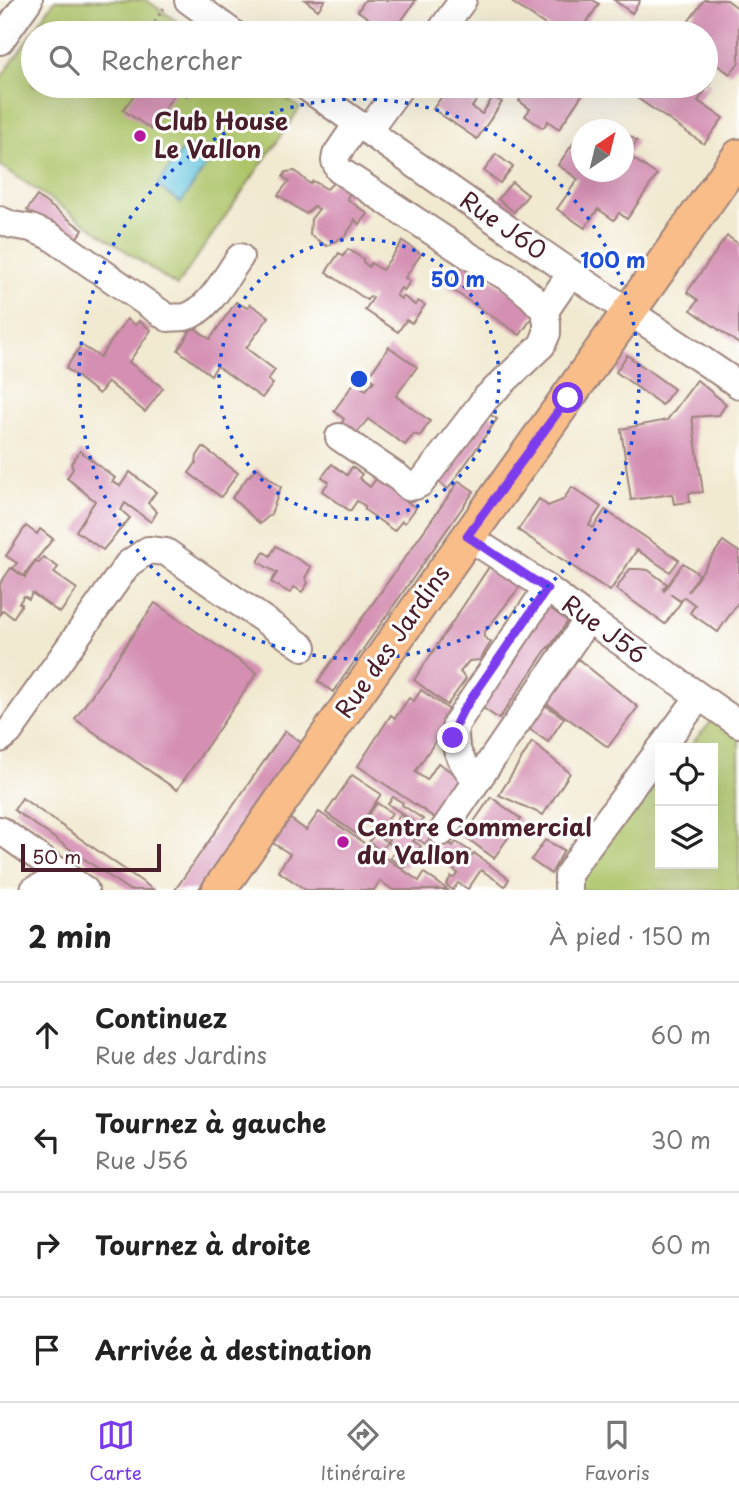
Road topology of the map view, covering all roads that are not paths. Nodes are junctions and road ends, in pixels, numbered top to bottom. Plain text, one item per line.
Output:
1 (29, 0) edge
2 (188, 0) edge
3 (463, 0) edge
4 (217, 21) edge
5 (448, 21) edge
6 (0, 41) edge
7 (322, 98) edge
8 (390, 98) edge
9 (363, 128) junction
10 (739, 156) edge
11 (0, 220) edge
12 (240, 257) dead end
13 (571, 273) junction
14 (545, 311) junction
15 (629, 312) junction
16 (739, 385) edge
17 (339, 437) dead end
18 (467, 536) junction
19 (547, 589) junction
20 (588, 619) junction
21 (303, 646) dead end
22 (699, 697) junction
23 (739, 724) edge
24 (0, 739) edge
25 (665, 743) edge
26 (655, 757) edge
27 (477, 781) junction
28 (0, 830) edge
29 (442, 832) dead end
30 (76, 883) edge
31 (34, 890) edge
32 (219, 890) edge
33 (568, 890) edge

1 - 6 street
2 - 4 street
3 - 5 street
7 - 9 street, Rue J60
8 - 9 street
9 - 13 street, Rue J60
9 - 14 street
10 - 15 main road, Rue des Jardins
11 - 12 street
13 - 14 street
13 - 15 street, Rue J60
14 - 17 street
15 - 16 street, Rue J60
15 - 18 main road, Rue des Jardins
18 - 19 street, Rue J56
18 - 32 main road, Rue des Jardins
19 - 20 street, Rue J56
19 - 27 street
20 - 22 street, Rue J56
20 - 27 street
21 - 24 street
22 - 23 street, Rue J56
22 - 25 street
26 - 33 street
27 - 29 street
28 - 30 street
30 - 31 street

